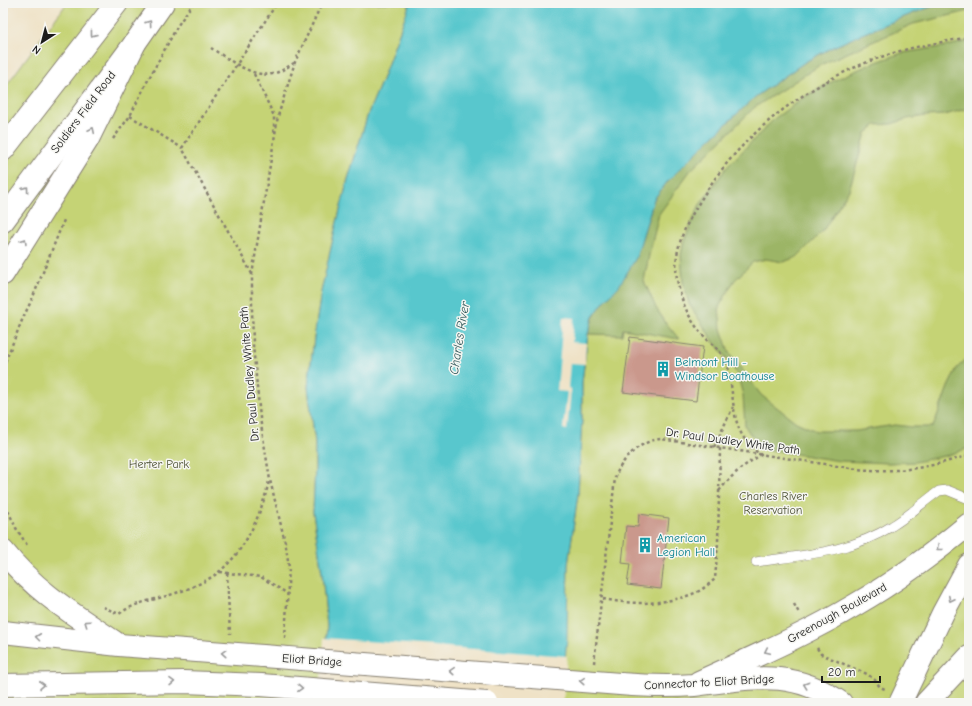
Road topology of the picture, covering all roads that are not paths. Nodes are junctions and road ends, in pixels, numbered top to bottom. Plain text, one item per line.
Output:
1 (117, 3) edge
2 (163, 3) edge
3 (135, 42) junction
4 (3, 150) edge
5 (3, 221) edge
6 (3, 274) edge
7 (969, 499) edge
8 (969, 524) edge
9 (3, 551) edge
10 (756, 562) dead end
11 (969, 565) edge
12 (3, 632) edge
13 (119, 645) junction
14 (969, 657) edge
15 (620, 684) joint
16 (3, 685) edge
17 (693, 685) junction
18 (894, 697) edge
19 (487, 703) edge
20 (841, 703) edge
21 (926, 703) edge

1 -> 4 main road
3 -> 2 main road, Soldiers Field Road
5 -> 3 main road, Soldiers Field Road
6 -> 3 main road
7 - 10 lane
8 -> 17 main road, Greenough Boulevard
13 -> 9 main road
11 -> 18 main road
13 -> 12 main road, Eliot Bridge
15 -> 13 main road, Eliot Bridge, bridge
14 - 21 main road
15 - 17 main road, Connector to Eliot Bridge
16 -> 19 main road, bridge
20 -> 17 main road, Connector to Eliot Bridge

